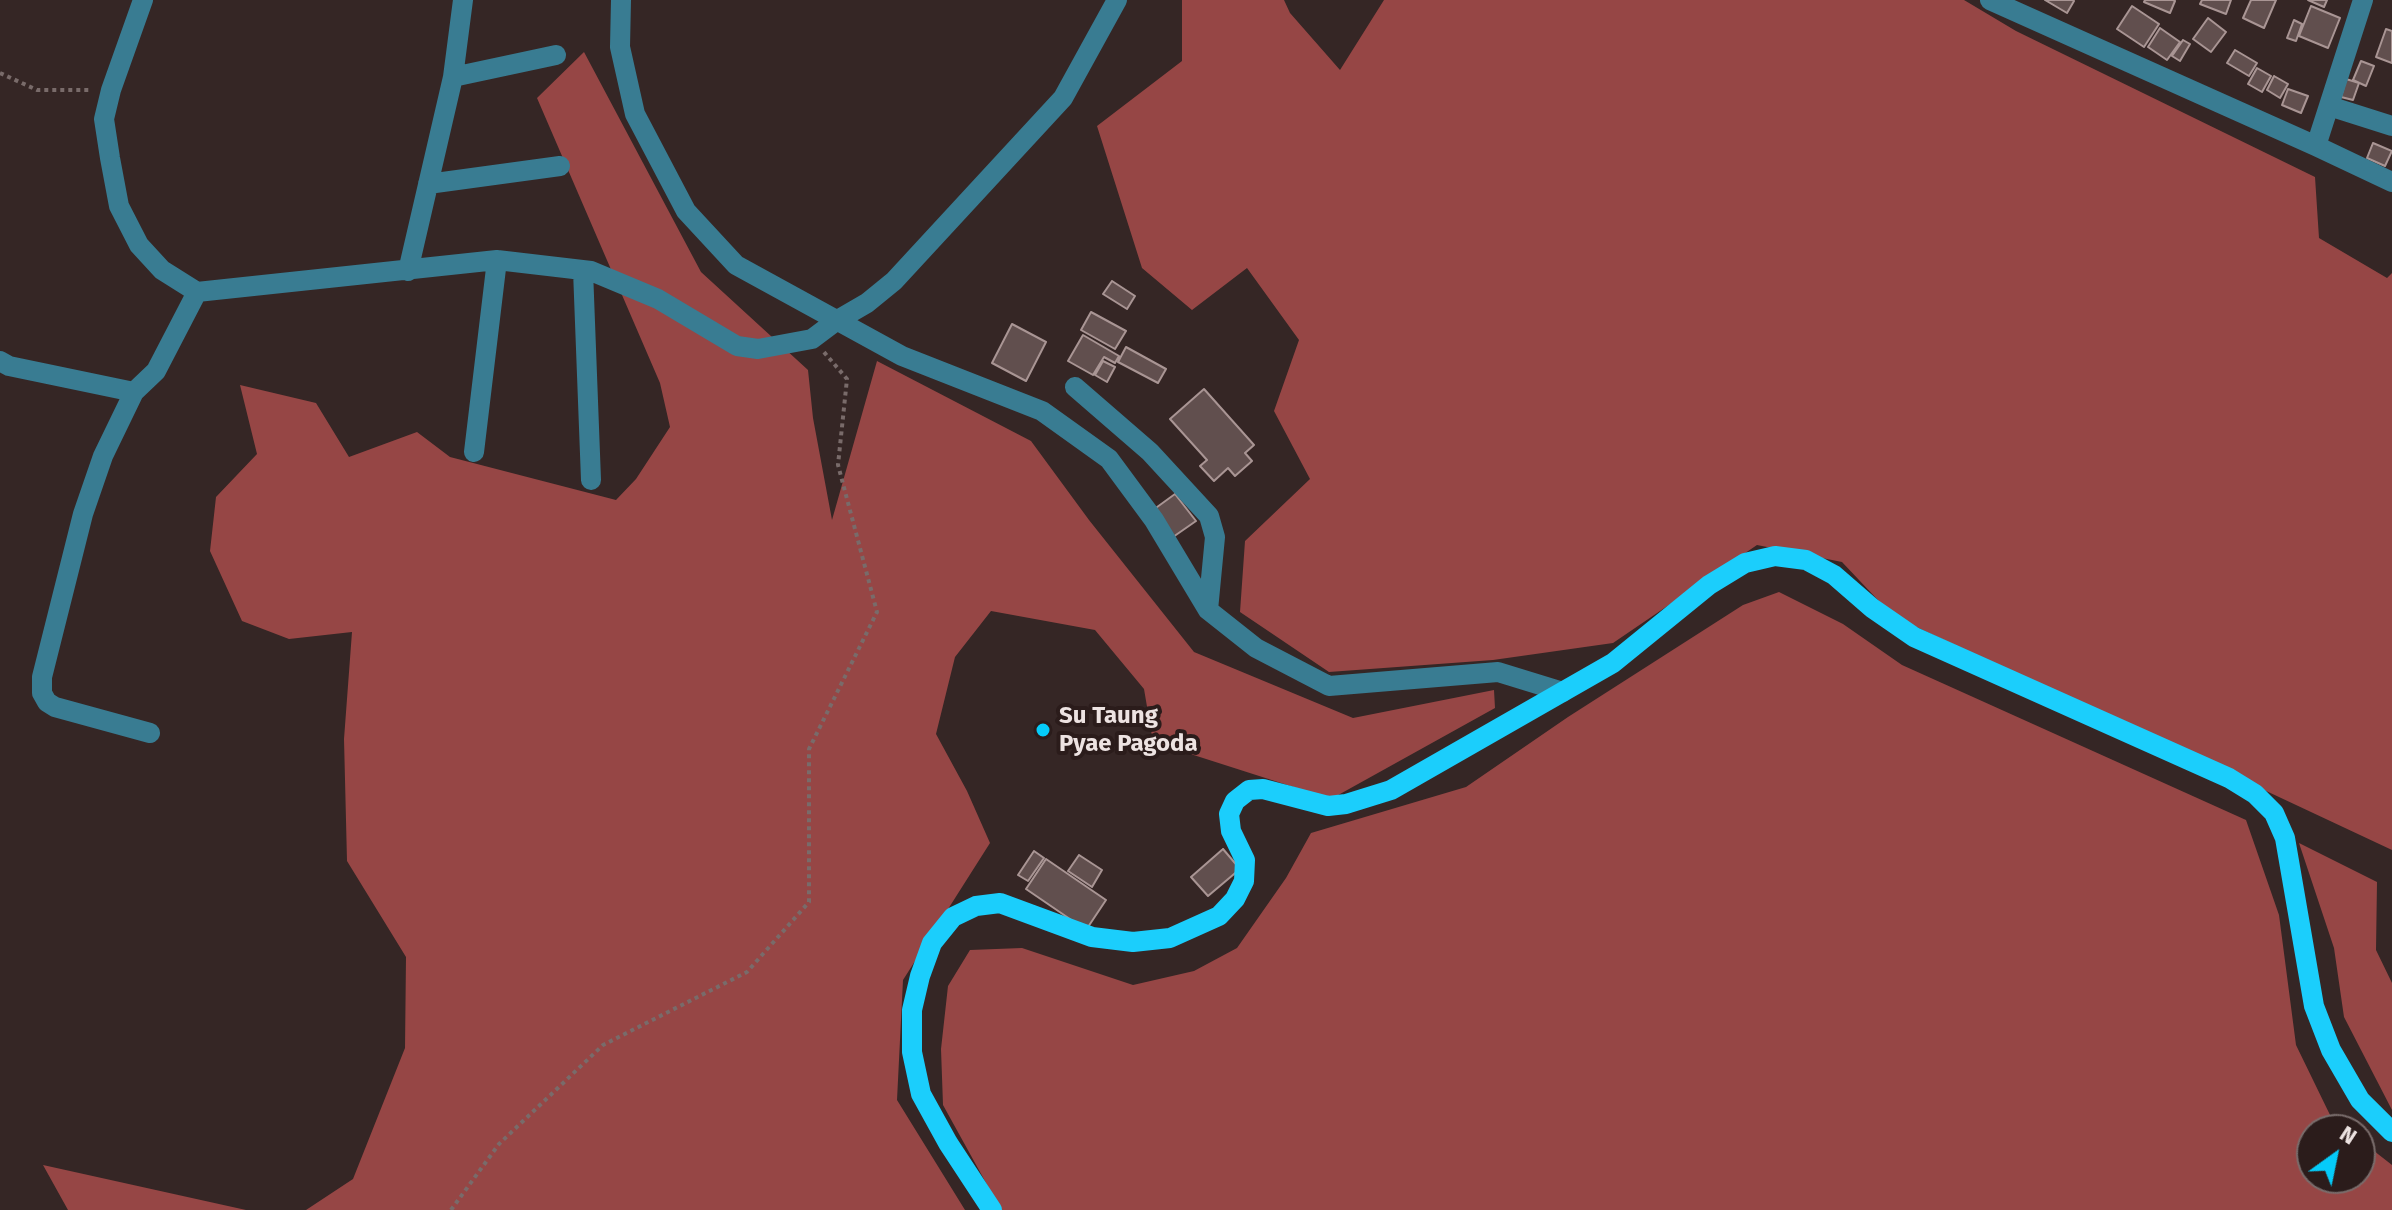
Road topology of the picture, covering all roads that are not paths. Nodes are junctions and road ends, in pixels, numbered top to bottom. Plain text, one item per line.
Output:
1 (143, 0) edge
2 (463, 0) edge
3 (621, 0) edge
4 (1117, 0) edge
5 (1990, 0) edge
6 (2363, 0) edge
7 (556, 55) dead end
8 (453, 77) junction
9 (2329, 106) junction
10 (2392, 126) edge
11 (2316, 146) junction
12 (560, 166) dead end
13 (2392, 182) edge
14 (428, 184) junction
15 (497, 260) junction
16 (583, 270) junction
17 (408, 271) junction
18 (197, 292) junction
19 (836, 321) junction
20 (3, 369) edge
21 (1075, 387) dead end
22 (134, 392) junction
23 (474, 452) dead end
24 (591, 480) dead end
25 (1208, 610) junction
26 (1563, 692) junction
27 (150, 733) dead end
28 (2392, 1132) edge
29 (992, 1210) edge

1 - 18 street
2 - 8 street
3 - 19 street
4 - 19 street
5 - 11 street
6 - 9 street
7 - 8 street
8 - 14 street
9 - 10 street
9 - 11 street
11 - 13 street
12 - 14 street
14 - 17 street
15 - 16 street
15 - 17 street
15 - 23 street
16 - 19 street
16 - 24 street
17 - 18 street
18 - 22 street
19 - 25 street
20 - 22 street
21 - 25 street
22 - 27 street
25 - 26 street
26 - 28 main road
26 - 29 main road

